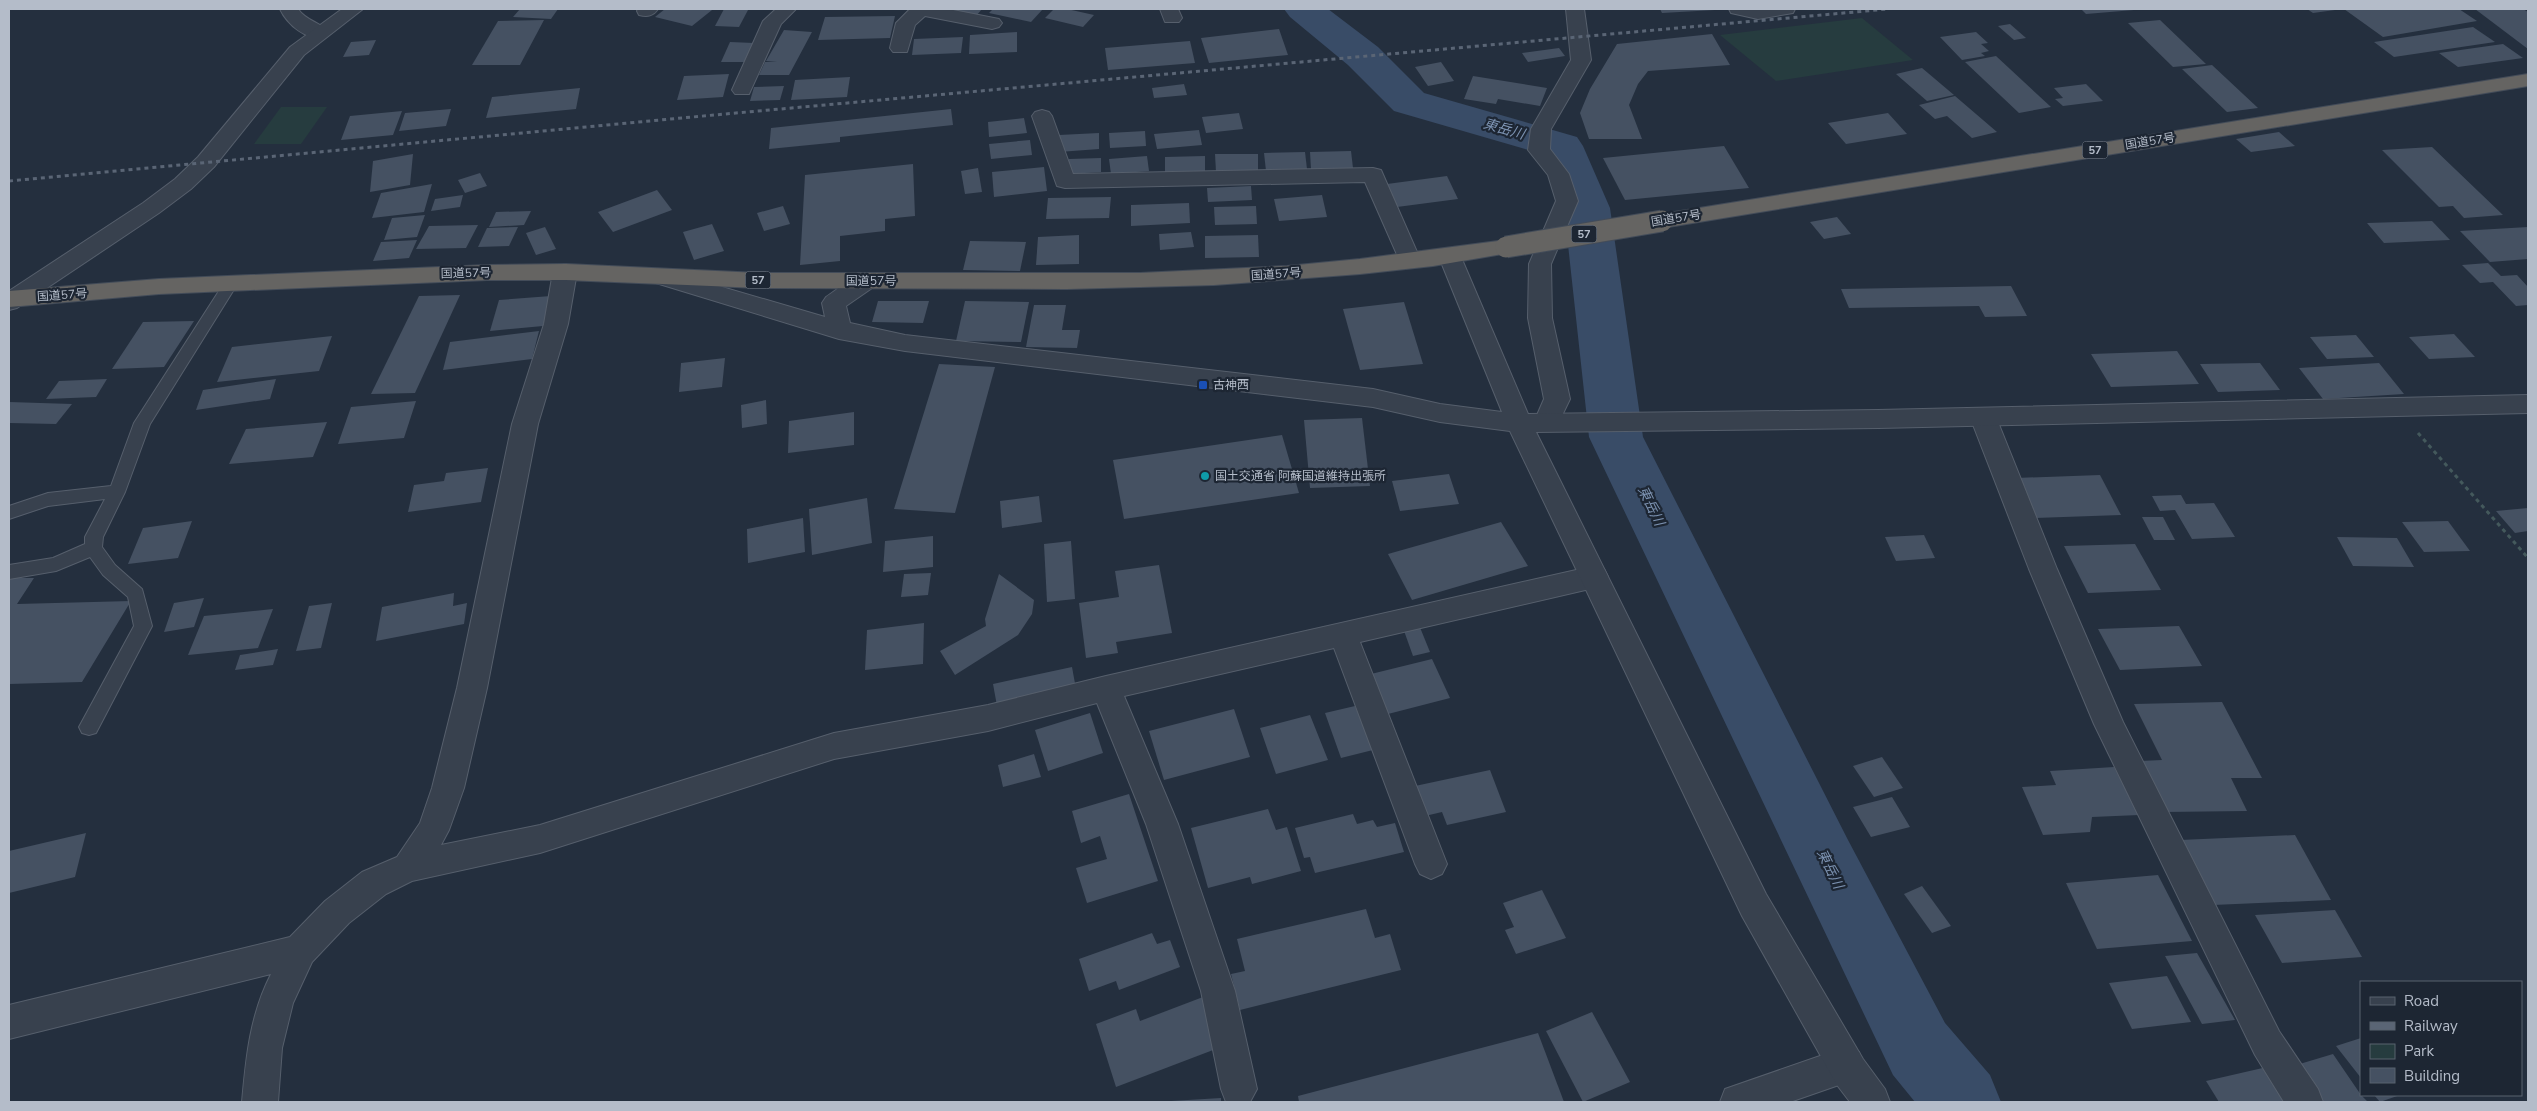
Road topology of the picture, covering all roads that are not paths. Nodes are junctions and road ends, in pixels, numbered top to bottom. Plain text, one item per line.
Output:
1 (289, 9) edge
2 (354, 9) edge
3 (787, 9) edge
4 (920, 9) edge
5 (1575, 9) edge
6 (1738, 9) edge
7 (1786, 9) edge
8 (992, 22) dead end
9 (319, 33) junction
10 (900, 48) dead end
11 (2528, 80) edge
12 (742, 90) dead end
13 (1042, 116) dead end
14 (1450, 256) junction
15 (1410, 262) junction
16 (565, 272) junction
17 (664, 278) junction
18 (867, 281) junction
19 (231, 283) junction
20 (11, 300) edge
21 (839, 331) junction
22 (2528, 404) edge
23 (1983, 417) junction
24 (1544, 422) junction
25 (117, 492) junction
26 (9, 513) edge
27 (93, 548) junction
28 (9, 572) edge
29 (1594, 577) junction
30 (1343, 634) junction
31 (1106, 688) junction
32 (90, 727) dead end
33 (1431, 864) dead end
34 (408, 867) junction
35 (300, 951) junction
36 (9, 1022) edge
37 (1846, 1065) junction
38 (1239, 1089) dead end
39 (260, 1102) edge
40 (1738, 1102) edge
41 (1872, 1102) edge
42 (2305, 1102) edge

1 - 9 street
2 - 9 street
3 - 12 street
4 - 8 street
4 - 10 street
5 - 24 street
6 - 7 street
9 - 20 street
11 - 14 highway, 国道57号 / 57, bridge
13 - 15 street
14 - 15 highway, 国道57号 / 57
14 - 24 street
15 - 18 highway, 国道57号 / 57
16 - 17 highway, 国道57号 / 57
16 - 19 highway, 国道57号 / 57
16 - 34 street
17 - 18 highway, 国道57号 / 57
17 - 21 street
18 - 21 street
19 - 20 highway, 国道57号 / 57
19 - 25 lane
21 - 24 street
22 - 23 street
23 - 24 street
23 - 42 street
24 - 29 street
25 - 26 lane
25 - 27 lane
27 - 28 lane
27 - 32 lane
29 - 30 street
29 - 37 street
30 - 31 street
30 - 33 street
31 - 34 street
31 - 38 street
34 - 35 street
35 - 36 street
35 - 39 street
37 - 40 street
37 - 41 street

